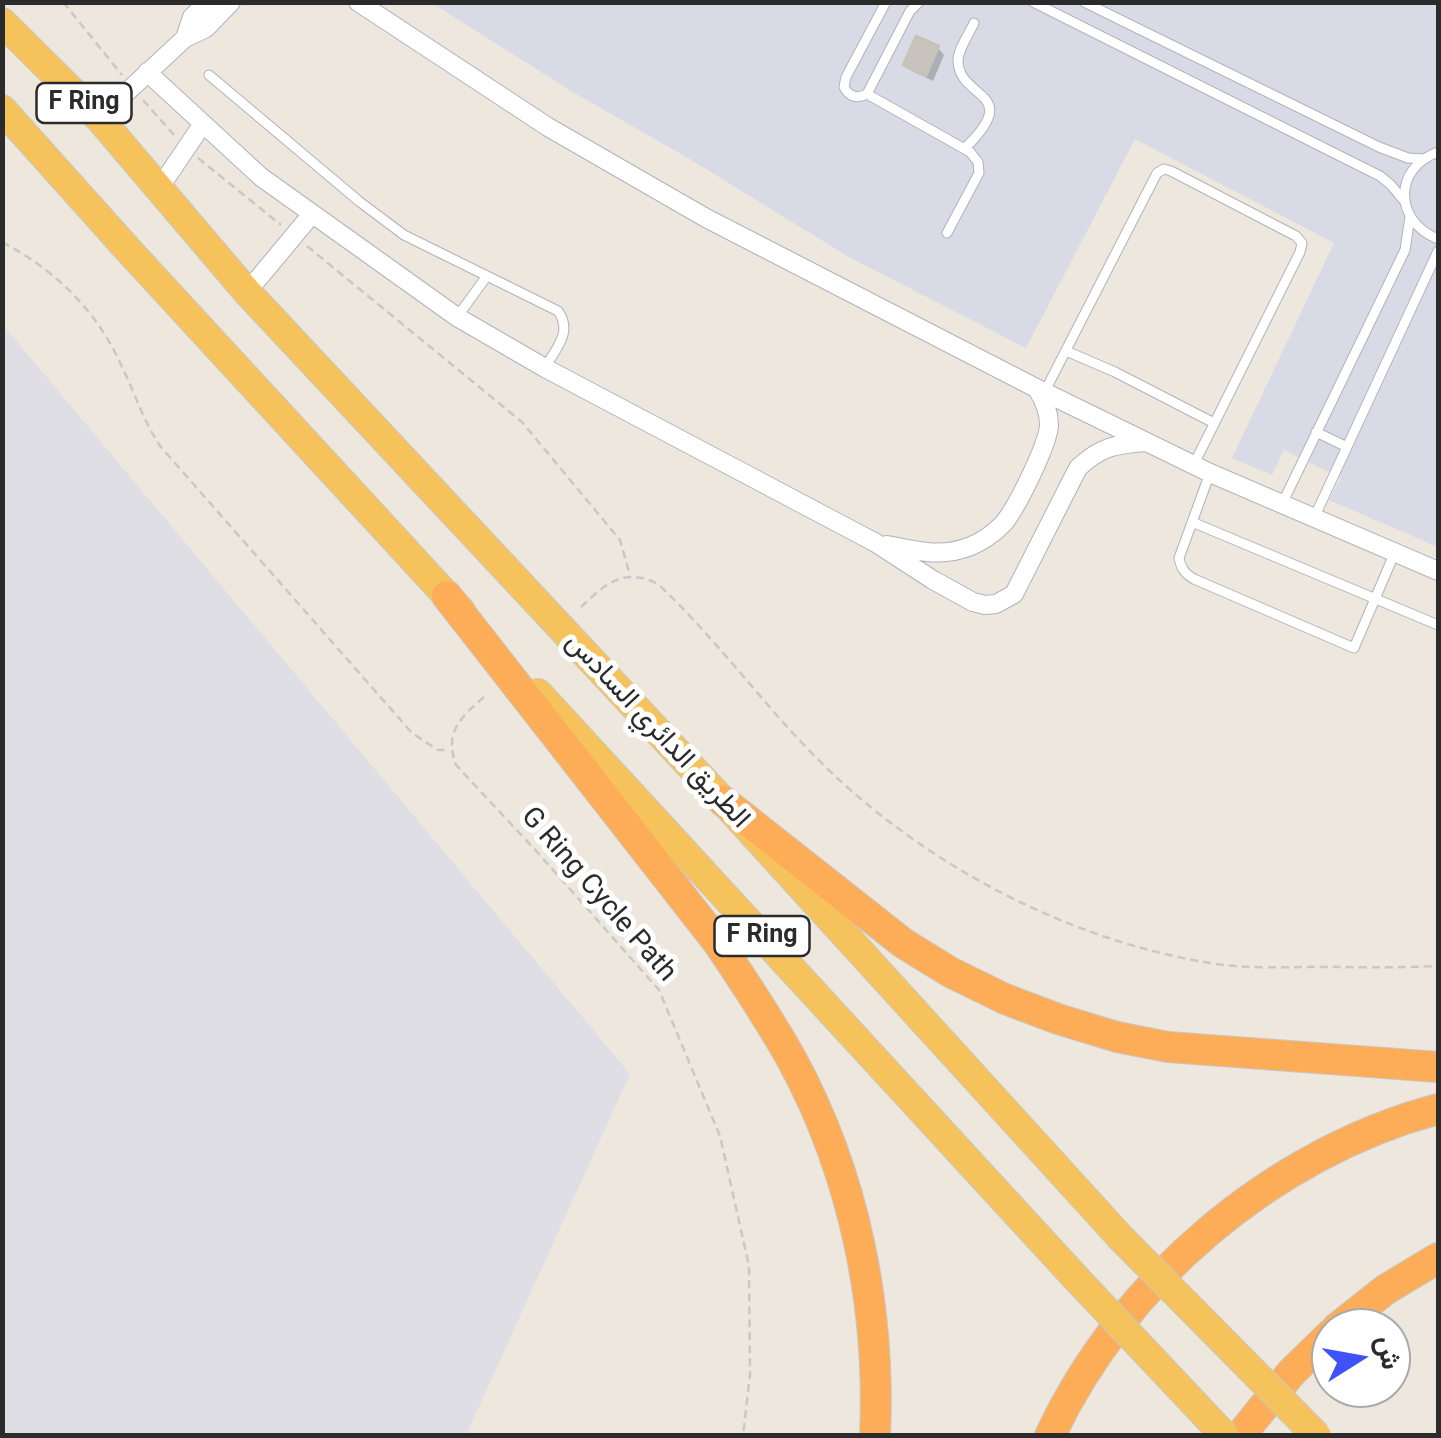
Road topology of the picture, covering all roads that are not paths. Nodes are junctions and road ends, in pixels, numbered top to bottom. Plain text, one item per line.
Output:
1 (178, 2) edge
2 (208, 2) edge
3 (231, 2) edge
4 (358, 2) edge
5 (886, 2) edge
6 (918, 2) edge
7 (1033, 2) edge
8 (1084, 2) edge
9 (192, 17) junction
10 (2, 22) edge
11 (974, 23) dead end
12 (185, 38) junction
13 (147, 72) junction
14 (209, 75) dead end
15 (867, 94) junction
16 (2, 110) edge
17 (99, 118) junction
18 (202, 124) junction
19 (964, 148) junction
20 (1438, 152) edge
21 (1424, 159) junction
22 (158, 190) junction
23 (1406, 202) junction
24 (312, 214) junction
25 (1410, 217) junction
26 (947, 233) dead end
27 (1438, 239) edge
28 (1438, 252) edge
29 (487, 276) junction
30 (248, 292) junction
31 (458, 317) junction
32 (1066, 351) junction
33 (546, 368) junction
34 (1040, 390) junction
35 (1214, 423) junction
36 (1316, 432) junction
37 (1145, 442) junction
38 (1347, 447) junction
39 (1202, 468) junction
40 (1282, 504) junction
41 (1314, 518) junction
42 (1192, 522) junction
43 (876, 543) junction
44 (1395, 552) junction
45 (1438, 571) edge
46 (446, 596) junction
47 (1375, 599) junction
48 (1438, 625) edge
49 (724, 801) junction
50 (1438, 1067) edge
51 (1438, 1109) edge
52 (1438, 1258) edge
53 (1362, 1308) edge
54 (1311, 1354) edge
55 (874, 1436) edge
56 (1050, 1436) edge
57 (1226, 1436) edge
58 (1240, 1436) edge
59 (1317, 1436) edge

1 - 9 street
2 - 9 street
3 - 12 street
4 - 34 street
5 - 15 lane
6 - 15 lane
7 - 23 lane
8 - 21 lane
9 - 12 street
10 - 17 highway, الطريق الدائري السادس / F Ring
11 - 19 lane
12 - 13 street
13 - 17 street
13 - 18 street
14 - 29 lane
15 - 19 lane
16 - 46 highway, F Ring
17 - 22 highway, الطريق الدائري السادس / F Ring
18 - 22 street
18 - 24 street
19 - 26 lane
20 - 21 lane
21 - 23 lane
22 - 30 highway, الطريق الدائري السادس / F Ring
23 - 25 lane
24 - 30 street
24 - 31 street
25 - 27 lane
25 - 36 lane
28 - 38 lane
29 - 31 lane
29 - 33 lane
30 - 49 highway, الطريق الدائري السادس / F Ring
31 - 33 street
32 - 34 lane
32 - 35 lane
32 - 35 lane
33 - 43 street
34 - 37 street
34 - 43 street
35 - 39 lane
36 - 38 lane
36 - 40 lane
37 - 39 street
37 - 43 street
38 - 41 lane
39 - 40 street
39 - 42 lane
40 - 41 street
41 - 44 street
42 - 47 lane
42 - 47 lane
44 - 45 street
44 - 47 lane
46 - 55 highway
46 - 57 highway, F Ring, bridge
47 - 48 lane
49 - 50 highway
49 - 59 highway, الطريق الدائري السادس / F Ring, bridge
51 - 56 highway
52 - 53 highway
54 - 58 highway

